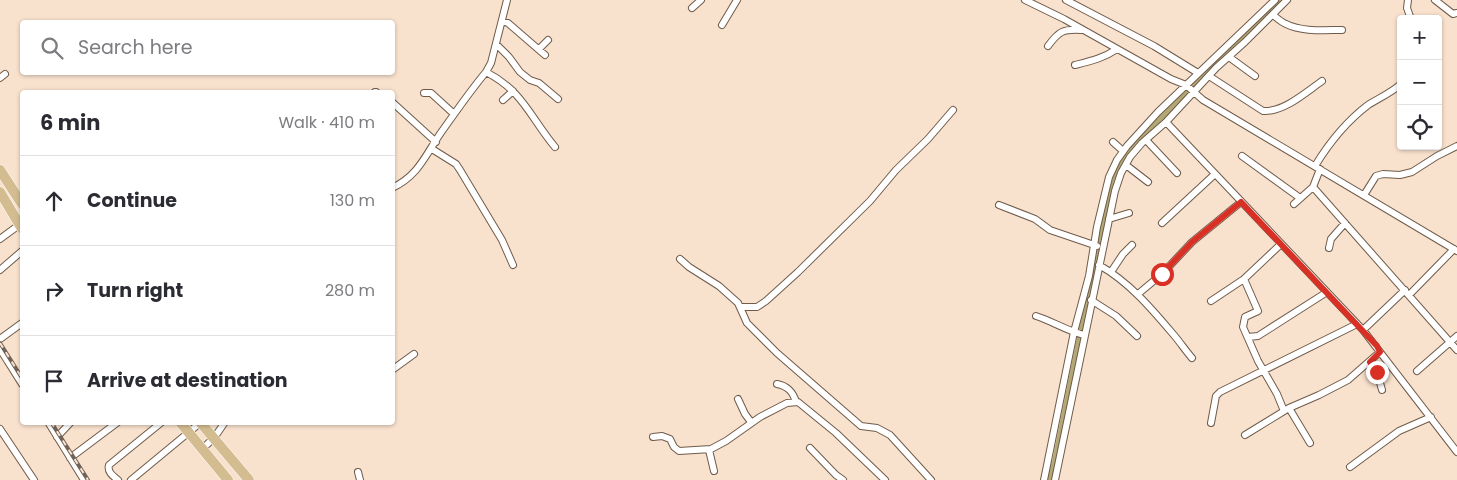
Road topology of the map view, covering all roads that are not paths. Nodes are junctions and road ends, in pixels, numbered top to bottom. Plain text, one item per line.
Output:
1 (507, 0) edge
2 (701, 0) edge
3 (737, 0) edge
4 (1025, 0) edge
5 (1066, 0) edge
6 (1276, 0) edge
7 (1287, 0) edge
8 (1408, 0) edge
9 (1435, 0) edge
10 (692, 8) dead end
11 (1457, 13) edge
12 (1273, 15) junction
13 (1410, 15) edge
14 (502, 21) junction
15 (722, 25) dead end
16 (1082, 30) junction
17 (1342, 30) dead end
18 (548, 40) dead end
19 (496, 44) junction
20 (1048, 46) dead end
21 (539, 49) junction
22 (1117, 49) junction
23 (545, 55) dead end
24 (1232, 59) junction
25 (1076, 65) dead end
26 (486, 72) junction
27 (1198, 73) junction
28 (1208, 76) junction
29 (1255, 76) dead end
30 (1322, 81) dead end
31 (1397, 87) edge
32 (1190, 89) junction
33 (513, 91) junction
34 (424, 93) dead end
35 (558, 98) dead end
36 (503, 100) dead end
37 (395, 105) edge
38 (953, 110) dead end
39 (454, 114) junction
40 (1166, 122) junction
41 (1146, 140) junction
42 (1113, 142) dead end
43 (434, 146) junction
44 (1457, 146) edge
45 (554, 147) dead end
46 (1122, 151) junction
47 (1242, 156) dead end
48 (1126, 165) junction
49 (1318, 168) junction
50 (0, 170) edge
51 (1177, 173) dead end
52 (1215, 174) junction
53 (1148, 182) dead end
54 (395, 186) edge
55 (1313, 187) junction
56 (0, 192) edge
57 (1364, 195) junction
58 (1300, 198) junction
59 (20, 201) edge
60 (1241, 202) junction
61 (1294, 204) dead end
62 (999, 205) dead end
63 (4, 208) edge
64 (1129, 213) dead end
65 (1109, 219) junction
66 (1162, 222) dead end
67 (1346, 223) junction
68 (20, 226) edge
69 (20, 228) edge
70 (0, 239) edge
71 (1281, 244) junction
72 (1132, 246) dead end
73 (1099, 247) junction
74 (1329, 248) dead end
75 (1456, 250) edge
76 (20, 253) edge
77 (680, 259) dead end
78 (513, 265) dead end
79 (1099, 266) junction
80 (0, 270) edge
81 (1111, 272) junction
82 (1244, 278) junction
83 (1327, 292) junction
84 (1407, 292) junction
85 (1138, 294) junction
86 (1091, 300) junction
87 (1211, 301) dead end
88 (740, 308) junction
89 (1036, 316) dead end
90 (20, 324) edge
91 (1357, 324) junction
92 (1366, 328) junction
93 (1079, 334) junction
94 (1137, 336) dead end
95 (1457, 336) edge
96 (1248, 337) junction
97 (0, 338) edge
98 (1450, 342) junction
99 (0, 348) edge
100 (1457, 350) edge
101 (1380, 352) junction
102 (414, 354) dead end
103 (1192, 358) dead end
104 (1370, 362) junction
105 (395, 368) edge
106 (1264, 371) junction
107 (1417, 371) dead end
108 (20, 381) edge
109 (777, 384) dead end
110 (1382, 390) dead end
111 (738, 399) dead end
112 (796, 402) junction
113 (1286, 409) junction
114 (1431, 417) junction
115 (751, 422) junction
116 (1211, 422) dead end
117 (50, 425) edge
118 (68, 425) edge
119 (114, 425) edge
120 (158, 425) edge
121 (182, 425) edge
122 (198, 425) edge
123 (202, 425) edge
124 (222, 425) edge
125 (0, 429) edge
126 (189, 434) junction
127 (1245, 436) dead end
128 (57, 437) junction
129 (652, 437) dead end
130 (214, 438) junction
131 (1310, 444) dead end
132 (810, 448) dead end
133 (202, 449) junction
134 (709, 450) junction
135 (1457, 452) edge
136 (70, 458) junction
137 (1350, 467) dead end
138 (714, 471) dead end
139 (358, 472) dead end
140 (879, 478) edge
141 (225, 479) edge
142 (34, 480) edge
143 (84, 480) edge
144 (118, 480) edge
145 (130, 480) edge
146 (250, 480) edge
147 (360, 480) edge
148 (843, 480) edge
149 (931, 480) edge
150 (1044, 480) edge
151 (1054, 480) edge

1 - 14 street
2 - 10 street
3 - 15 street
4 - 16 street
5 - 27 street
6 - 27 street
7 - 12 street
8 - 13 street
9 - 11 street
12 - 17 street
12 - 24 street
14 - 19 street
14 - 21 street
16 - 20 street
16 - 22 street
18 - 21 street
19 - 26 street
19 - 35 street
21 - 23 street
22 - 25 street
22 - 32 street
24 - 28 street
24 - 29 street
26 - 33 street
26 - 39 street
27 - 32 street
28 - 30 street
28 - 32 street
31 - 49 street
32 - 40 street
32 - 46 street
32 - 49 street
33 - 36 street
33 - 45 street
34 - 39 street
37 - 43 street
38 - 88 street
39 - 43 street
40 - 41 street
40 - 52 street
41 - 48 street
41 - 51 street
42 - 46 street
43 - 54 street
43 - 78 street
44 - 57 street
46 - 73 street
47 - 58 street
48 - 53 street
48 - 65 street
49 - 55 street
49 - 57 street
50 - 59 main road
52 - 60 street
52 - 66 street
55 - 58 street
55 - 67 street
56 - 63 main road
57 - 75 street
58 - 61 street
60 - 71 street
60 - 85 street
62 - 73 street
63 - 68 main road
64 - 65 street
65 - 73 street
67 - 74 street
67 - 84 street
69 - 70 street
71 - 82 street
71 - 83 street
72 - 81 street
73 - 79 street
73 - 93 street
75 - 84 street
76 - 80 street
77 - 88 street
79 - 81 street
79 - 86 street
81 - 85 street
82 - 87 street
82 - 96 street
83 - 91 street
83 - 96 street
84 - 92 street
84 - 98 street
85 - 103 street
86 - 93 street
86 - 94 street
88 - 149 street
89 - 93 street
90 - 97 street
91 - 92 street
91 - 106 street
92 - 101 street
93 - 150 street
93 - 151 street
95 - 98 street
96 - 106 street
98 - 100 street
98 - 107 street
99 - 108 street
101 - 104 street
101 - 114 street
102 - 105 street
104 - 110 street
104 - 113 street
106 - 113 street
106 - 116 street
109 - 112 street
111 - 115 street
112 - 115 street
112 - 140 street
113 - 127 street
113 - 131 street
114 - 135 street
114 - 137 street
115 - 134 street
117 - 128 street
118 - 128 street
119 - 136 street
120 - 144 street
121 - 126 main road
122 - 126 street
123 - 130 main road
124 - 130 street
125 - 142 street
126 - 133 main road
126 - 145 street
128 - 136 street
129 - 134 street
130 - 133 street
130 - 146 main road
132 - 148 street
133 - 141 main road
134 - 138 street
136 - 143 street
139 - 147 street

